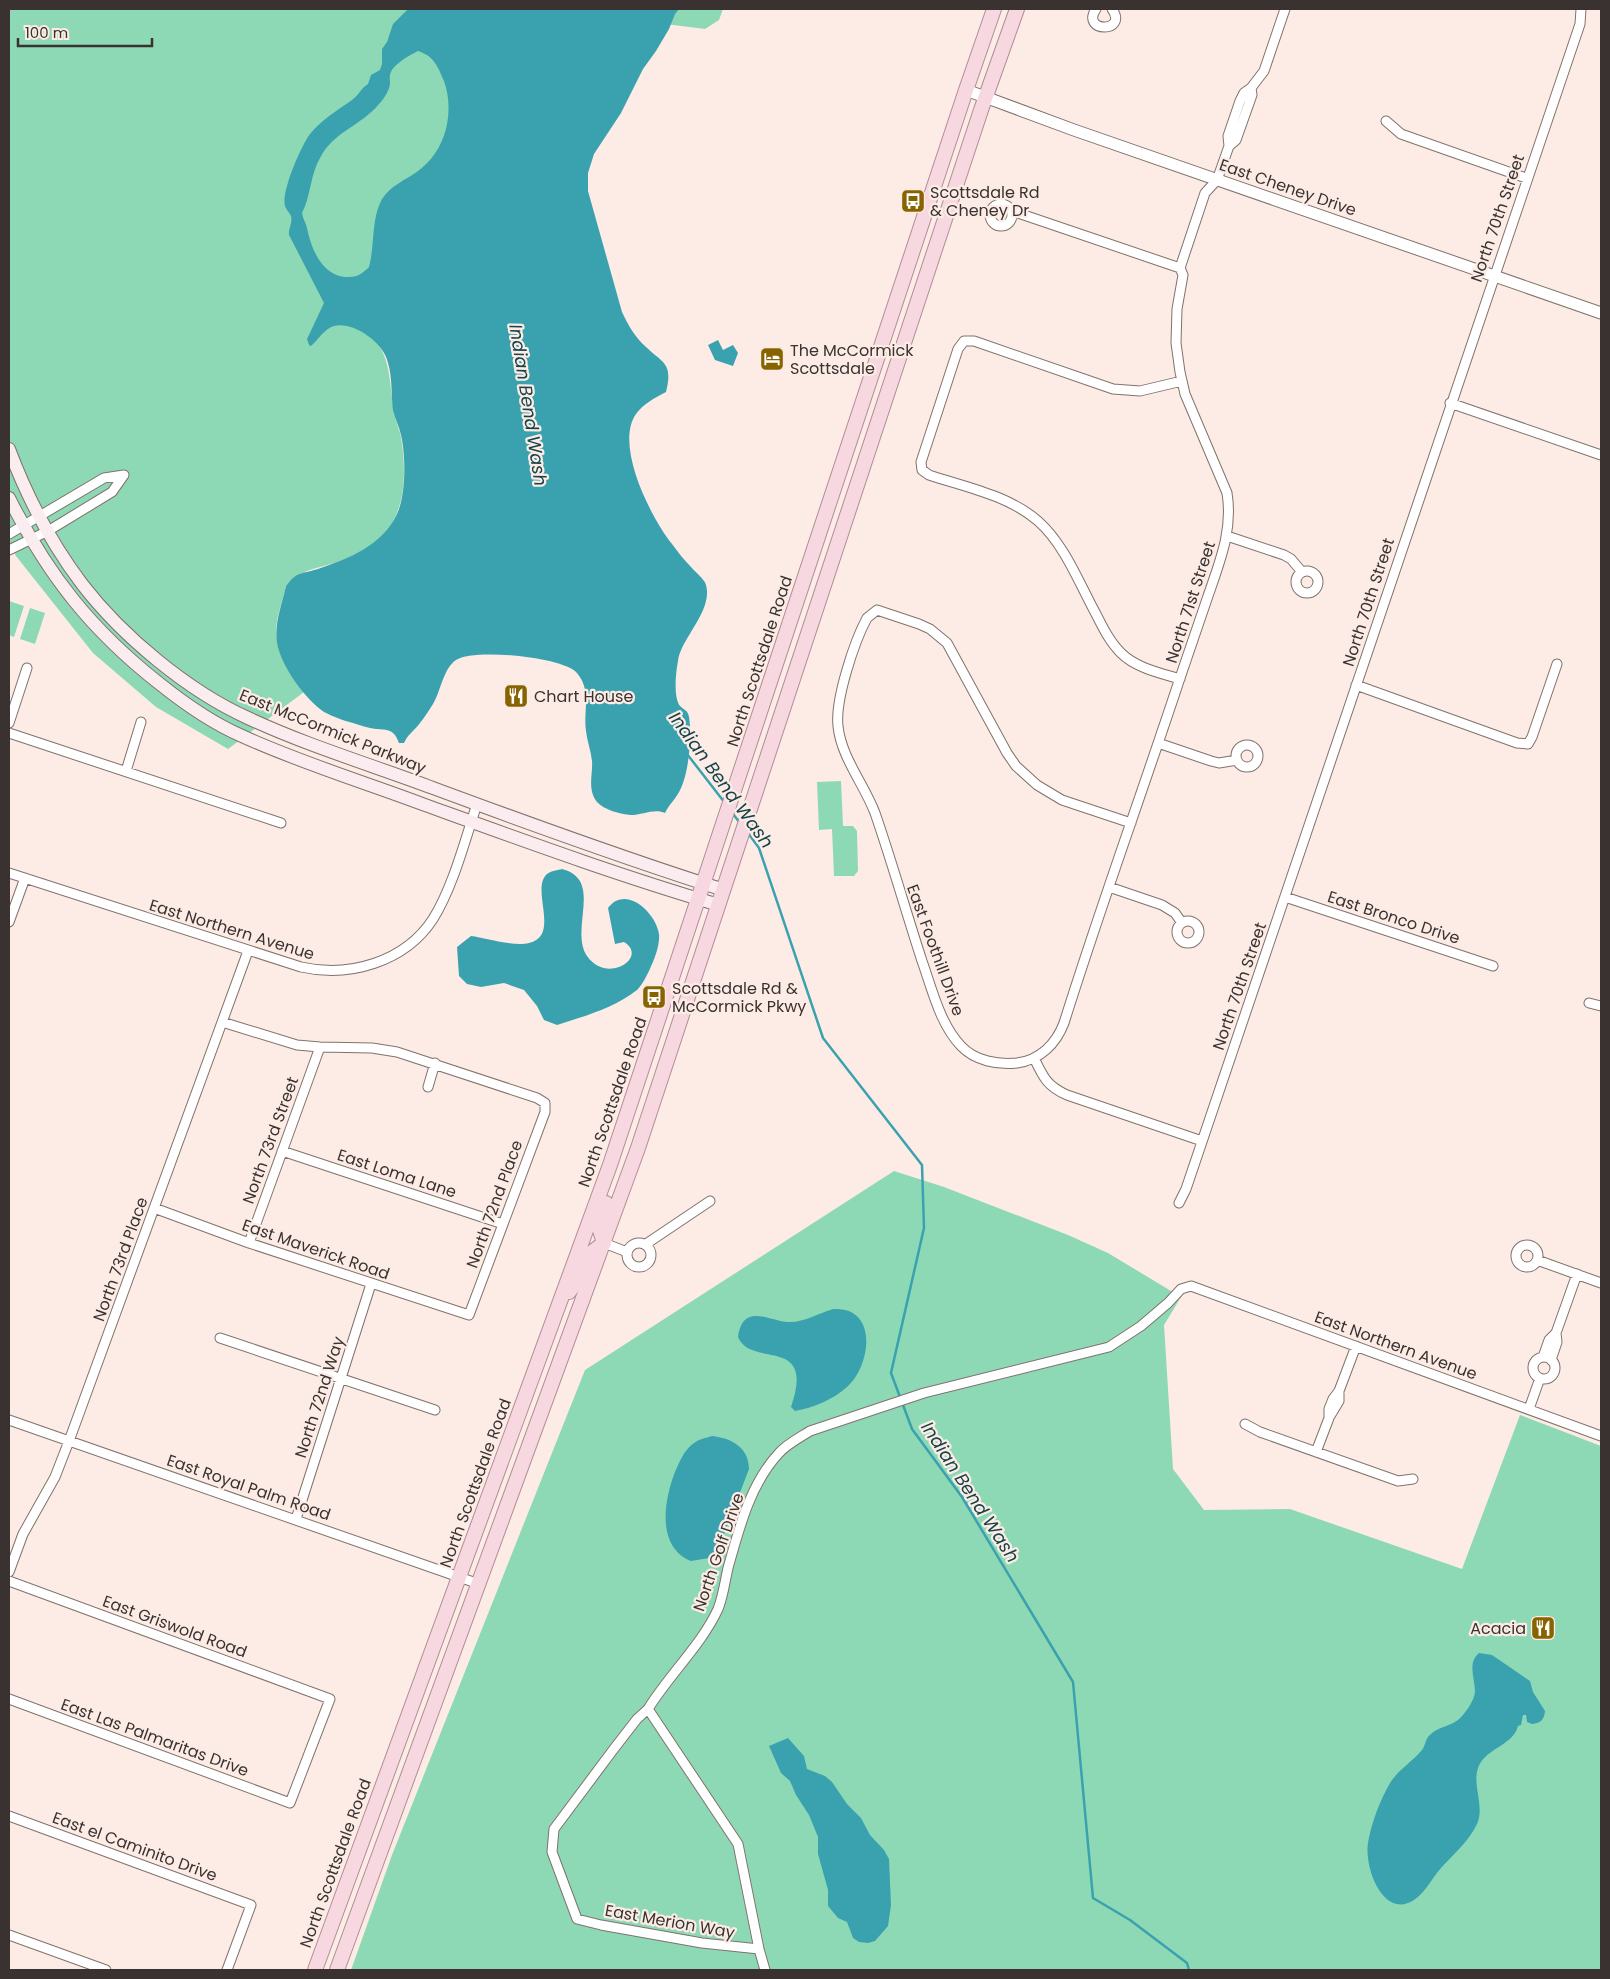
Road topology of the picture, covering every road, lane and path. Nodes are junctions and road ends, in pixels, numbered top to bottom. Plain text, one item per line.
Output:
1 (994, 9) edge
2 (1017, 9) edge
3 (1096, 9) edge
4 (1112, 9) edge
5 (1285, 9) edge
6 (1580, 9) edge
7 (966, 90) junction
8 (985, 98) junction
9 (1386, 121) dead end
10 (1526, 178) junction
11 (1217, 180) junction
12 (1013, 214) dead end
13 (1180, 268) junction
14 (1493, 276) junction
15 (1601, 313) edge
16 (1182, 381) junction
17 (1450, 403) junction
18 (9, 449) edge
19 (1601, 455) edge
20 (9, 498) edge
21 (39, 517) junction
22 (23, 526) junction
23 (48, 531) junction
24 (9, 534) edge
25 (1227, 536) junction
26 (31, 540) junction
27 (9, 550) edge
28 (1302, 572) dead end
29 (1558, 664) dead end
30 (27, 668) dead end
31 (1180, 680) junction
32 (186, 683) junction
33 (1356, 685) junction
34 (175, 696) junction
35 (141, 722) dead end
36 (9, 723) edge
37 (9, 733) edge
38 (1158, 744) junction
39 (1237, 760) dead end
40 (126, 770) junction
41 (477, 804) junction
42 (471, 822) junction
43 (281, 823) dead end
44 (1131, 823) junction
45 (9, 873) edge
46 (25, 878) junction
47 (704, 884) junction
48 (1110, 887) junction
49 (725, 888) junction
50 (1285, 897) junction
51 (699, 899) junction
52 (718, 905) junction
53 (9, 922) edge
54 (1182, 924) dead end
55 (248, 951) junction
56 (1493, 966) dead end
57 (1589, 1003) dead end
58 (1601, 1006) edge
59 (222, 1022) junction
60 (320, 1047) junction
61 (1034, 1058) junction
62 (435, 1063) junction
63 (428, 1086) dead end
64 (1202, 1140) junction
65 (282, 1151) junction
66 (610, 1165) junction
67 (710, 1201) dead end
68 (1179, 1203) dead end
69 (154, 1208) junction
70 (503, 1224) junction
71 (249, 1243) junction
72 (604, 1243) junction
73 (646, 1244) junction
74 (627, 1252) junction
75 (1537, 1260) dead end
76 (1577, 1274) junction
77 (1601, 1283) edge
78 (371, 1284) junction
79 (1181, 1289) joint
80 (557, 1310) junction
81 (469, 1316) joint
82 (220, 1338) dead end
83 (1356, 1346) junction
84 (1547, 1359) junction
85 (1540, 1378) junction
86 (340, 1379) junction
87 (1529, 1409) junction
88 (436, 1410) dead end
89 (9, 1420) edge
90 (1245, 1424) dead end
91 (1601, 1436) edge
92 (70, 1441) junction
93 (1316, 1452) junction
94 (1413, 1479) dead end
95 (296, 1519) junction
96 (9, 1572) edge
97 (459, 1577) junction
98 (9, 1581) edge
99 (478, 1584) junction
100 (9, 1699) edge
101 (648, 1709) junction
102 (290, 1803) joint
103 (9, 1816) edge
104 (577, 1919) joint
105 (9, 1935) edge
106 (759, 1949) junction
107 (105, 1970) edge
108 (227, 1970) edge
109 (314, 1970) edge
110 (337, 1970) edge
111 (765, 1970) edge

1 - 7 main road, North Scottsdale Road
2 - 8 main road
3 - 4 street
5 - 11 street, North 71st Street
6 - 10 street, North 70th Street
7 - 8 street, East Cheney Drive
7 - 47 main road, North Scottsdale Road
8 - 11 street, East Cheney Drive
8 - 49 main road
9 - 10 street
10 - 14 street, North 70th Street
11 - 13 street, North 71st Street
11 - 14 street, East Cheney Drive
12 - 13 street
13 - 16 street, North 71st Street
14 - 15 street, East Cheney Drive
14 - 17 street, North 70th Street
16 - 25 street, North 71st Street
16 - 31 street
17 - 19 street
17 - 33 street, North 70th Street
18 - 21 main road, East McCormick Parkway
20 - 22 main road
21 - 22 street
21 - 23 main road, East McCormick Parkway
21 - 23 street
22 - 24 street
22 - 26 main road
23 - 26 street
23 - 32 main road, East McCormick Parkway
25 - 28 street
25 - 31 street, North 71st Street
26 - 27 street
26 - 34 main road
29 - 33 street
30 - 36 street
31 - 38 street, North 71st Street
32 - 34 main road
32 - 41 main road, East McCormick Parkway
33 - 50 street, North 70th Street
34 - 42 main road
35 - 40 street
37 - 40 street
38 - 39 street
38 - 44 street, North 71st Street
40 - 43 street
41 - 42 street, East Northern Avenue
41 - 47 main road, East McCormick Parkway
42 - 51 main road
42 - 55 street, East Northern Avenue
44 - 48 street, North 71st Street
44 - 61 street, East Foothill Drive
45 - 46 street, East Northern Avenue
46 - 53 street
46 - 55 street, East Northern Avenue
47 - 49 main road, East McCormick Parkway
47 - 51 main road, North Scottsdale Road
48 - 54 street
48 - 61 street, North 71st Street
49 - 52 main road
50 - 56 street, East Bronco Drive
50 - 64 street, North 70th Street
51 - 52 main road
51 - 66 main road, North Scottsdale Road
52 - 72 main road
55 - 59 street, North 73rd Place
57 - 58 street
59 - 60 street
59 - 69 street, North 73rd Place
60 - 62 street
60 - 65 street, North 73rd Street
61 - 64 street
62 - 63 street
62 - 70 street, North 72nd Place
64 - 68 street, North 70th Street
65 - 70 street, East Loma Lane
65 - 71 street, North 73rd Street
66 - 72 main road
66 - 80 main road, North Scottsdale Road
67 - 73 street
69 - 71 street, East Maverick Road
69 - 92 street, North 73rd Place
70 - 81 street, North 72nd Place
71 - 78 street, East Maverick Road
72 - 74 street
72 - 80 main road
72 - 99 main road
73 - 74 street
73 - 74 street
75 - 76 street
76 - 77 street
76 - 84 street
78 - 81 street, East Maverick Road
78 - 86 street, North 72nd Way
79 - 83 street, East Northern Avenue
79 - 101 street, North Golf Drive
80 - 97 main road, North Scottsdale Road
82 - 86 street
83 - 87 street, East Northern Avenue
83 - 93 street
84 - 85 street
84 - 85 street
85 - 87 street
86 - 88 street
86 - 95 street, North 72nd Way
87 - 91 street, East Northern Avenue
89 - 92 street, East Royal Palm Road
90 - 93 street
92 - 95 street, East Royal Palm Road
92 - 96 street, North 73rd Place
93 - 94 street
95 - 97 street, East Royal Palm Road
97 - 99 street, East Royal Palm Road
97 - 109 main road, North Scottsdale Road
98 - 102 street, East Griswold Road
99 - 110 main road
100 - 102 street, East Las Palmaritas Drive
101 - 104 street, North Golf Drive
101 - 106 street
103 - 108 street, East el Caminito Drive
104 - 106 street, East Merion Way
105 - 107 street
106 - 111 street

